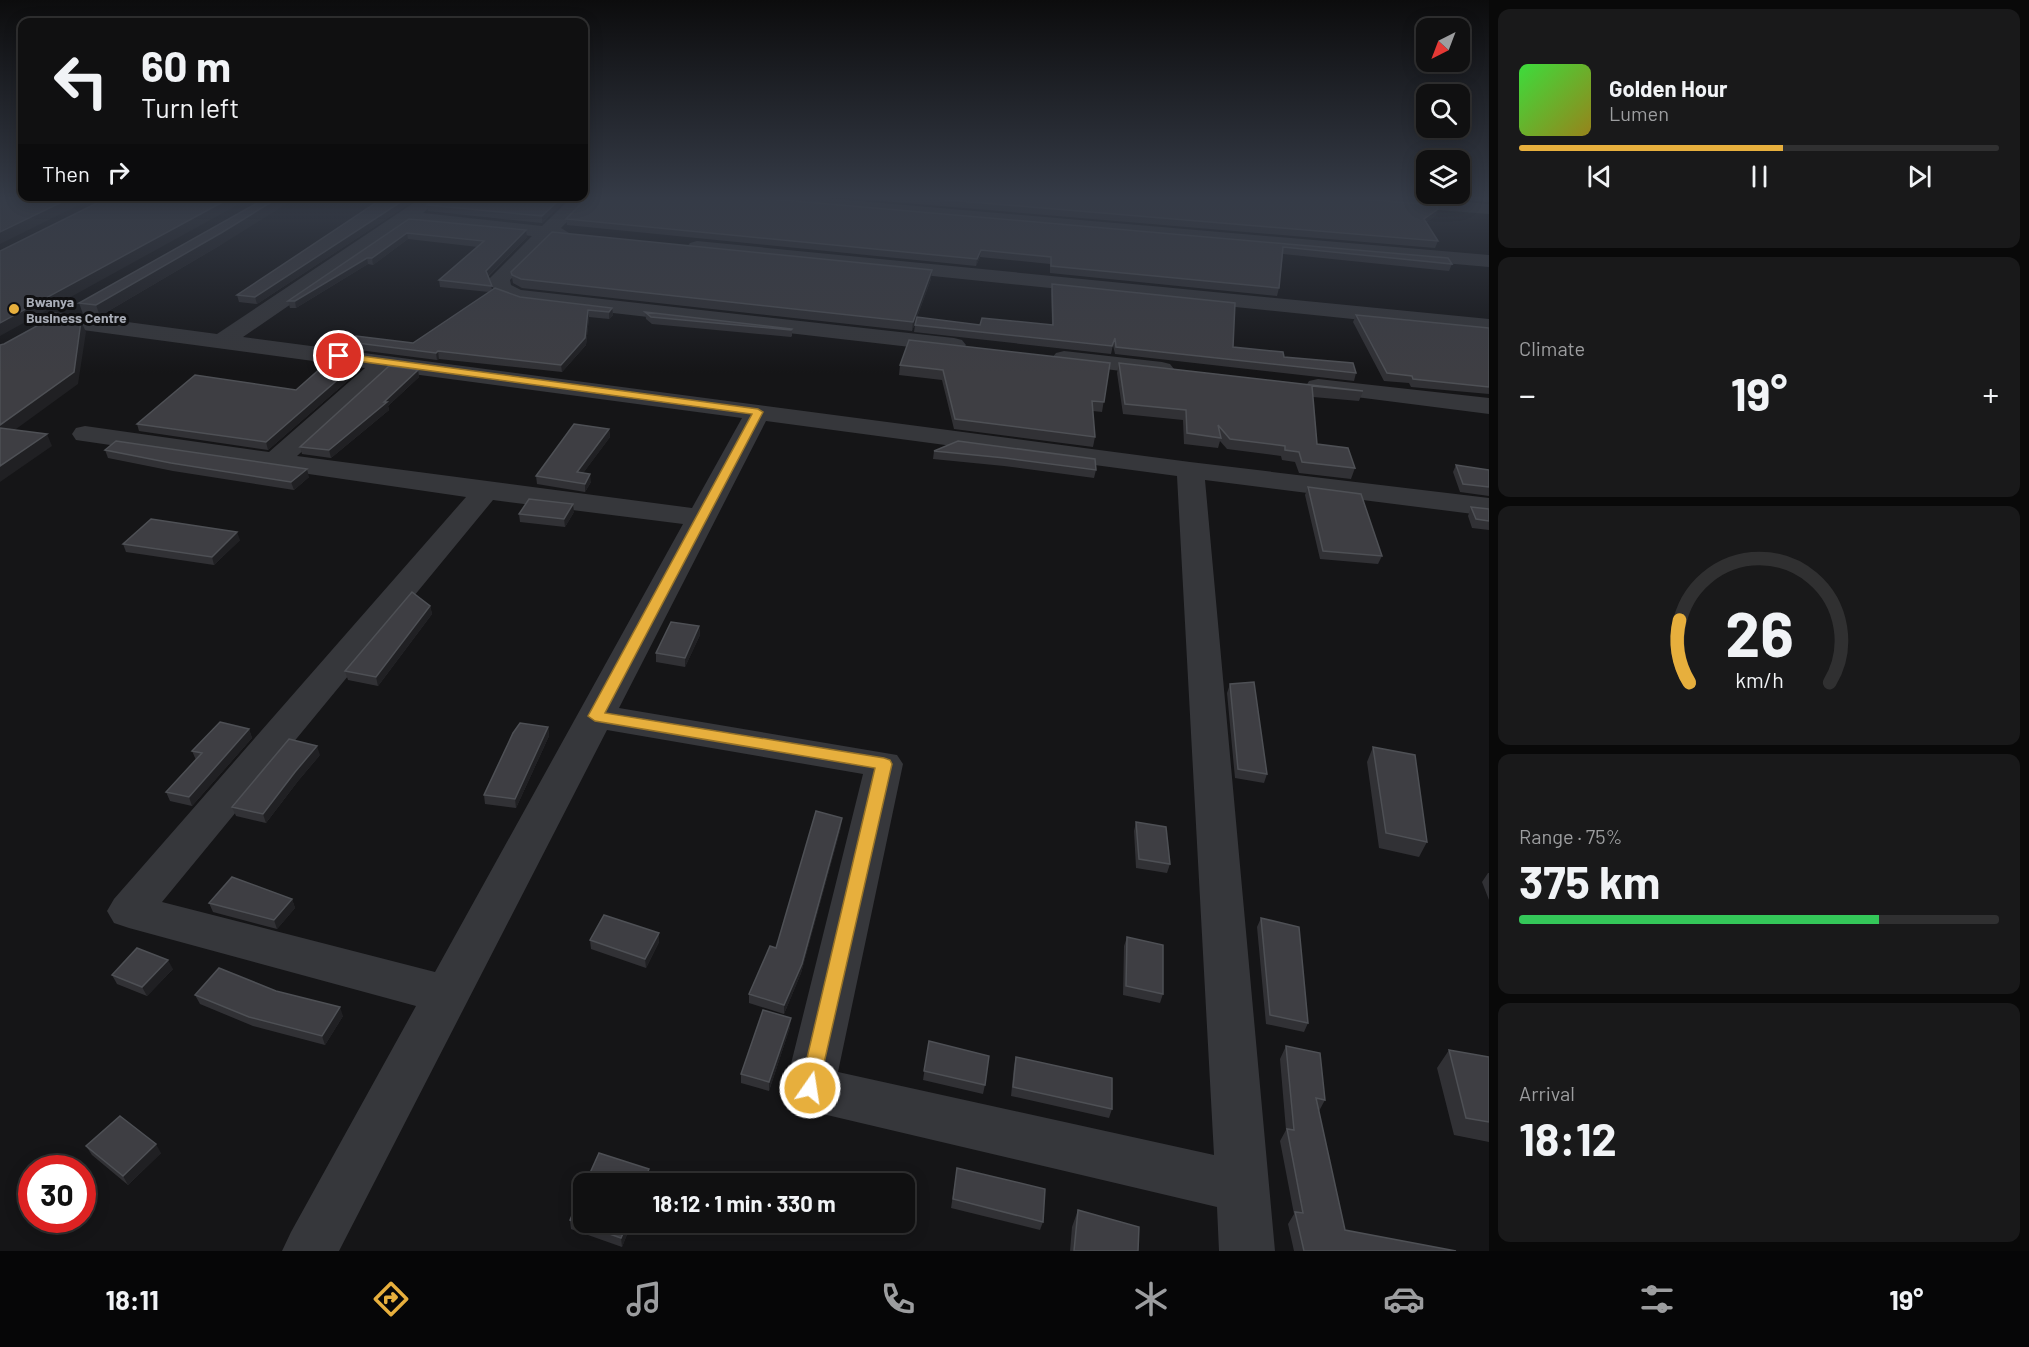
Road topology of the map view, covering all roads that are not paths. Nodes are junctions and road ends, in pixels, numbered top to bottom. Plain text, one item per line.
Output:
1 (348, 256) edge
2 (521, 256) edge
3 (797, 256) edge
4 (1436, 256) edge
5 (1489, 261) edge
6 (84, 302) edge
7 (1489, 326) edge
8 (222, 341) junction
9 (981, 348) edge
10 (1040, 355) edge
11 (386, 362) junction
12 (1182, 371) edge
13 (1300, 384) edge
14 (1489, 406) edge
15 (758, 412) junction
16 (85, 434) dead end
17 (275, 461) junction
18 (1190, 470) junction
19 (486, 491) junction
20 (1489, 507) edge
21 (701, 518) junction
22 (595, 716) junction
23 (447, 995) junction
24 (1243, 1187) junction
25 (310, 1251) edge
26 (1247, 1251) edge

1 - 8 street
2 - 9 street
3 - 7 street
4 - 5 street
6 - 8 street
8 - 11 street
10 - 12 street
11 - 15 street
11 - 17 street
13 - 14 street
15 - 18 street
15 - 21 street
16 - 17 street
17 - 19 street
18 - 20 street
18 - 24 street
19 - 21 street
19 - 23 street
21 - 22 street
22 - 23 street
22 - 24 street
23 - 25 street
24 - 26 street

